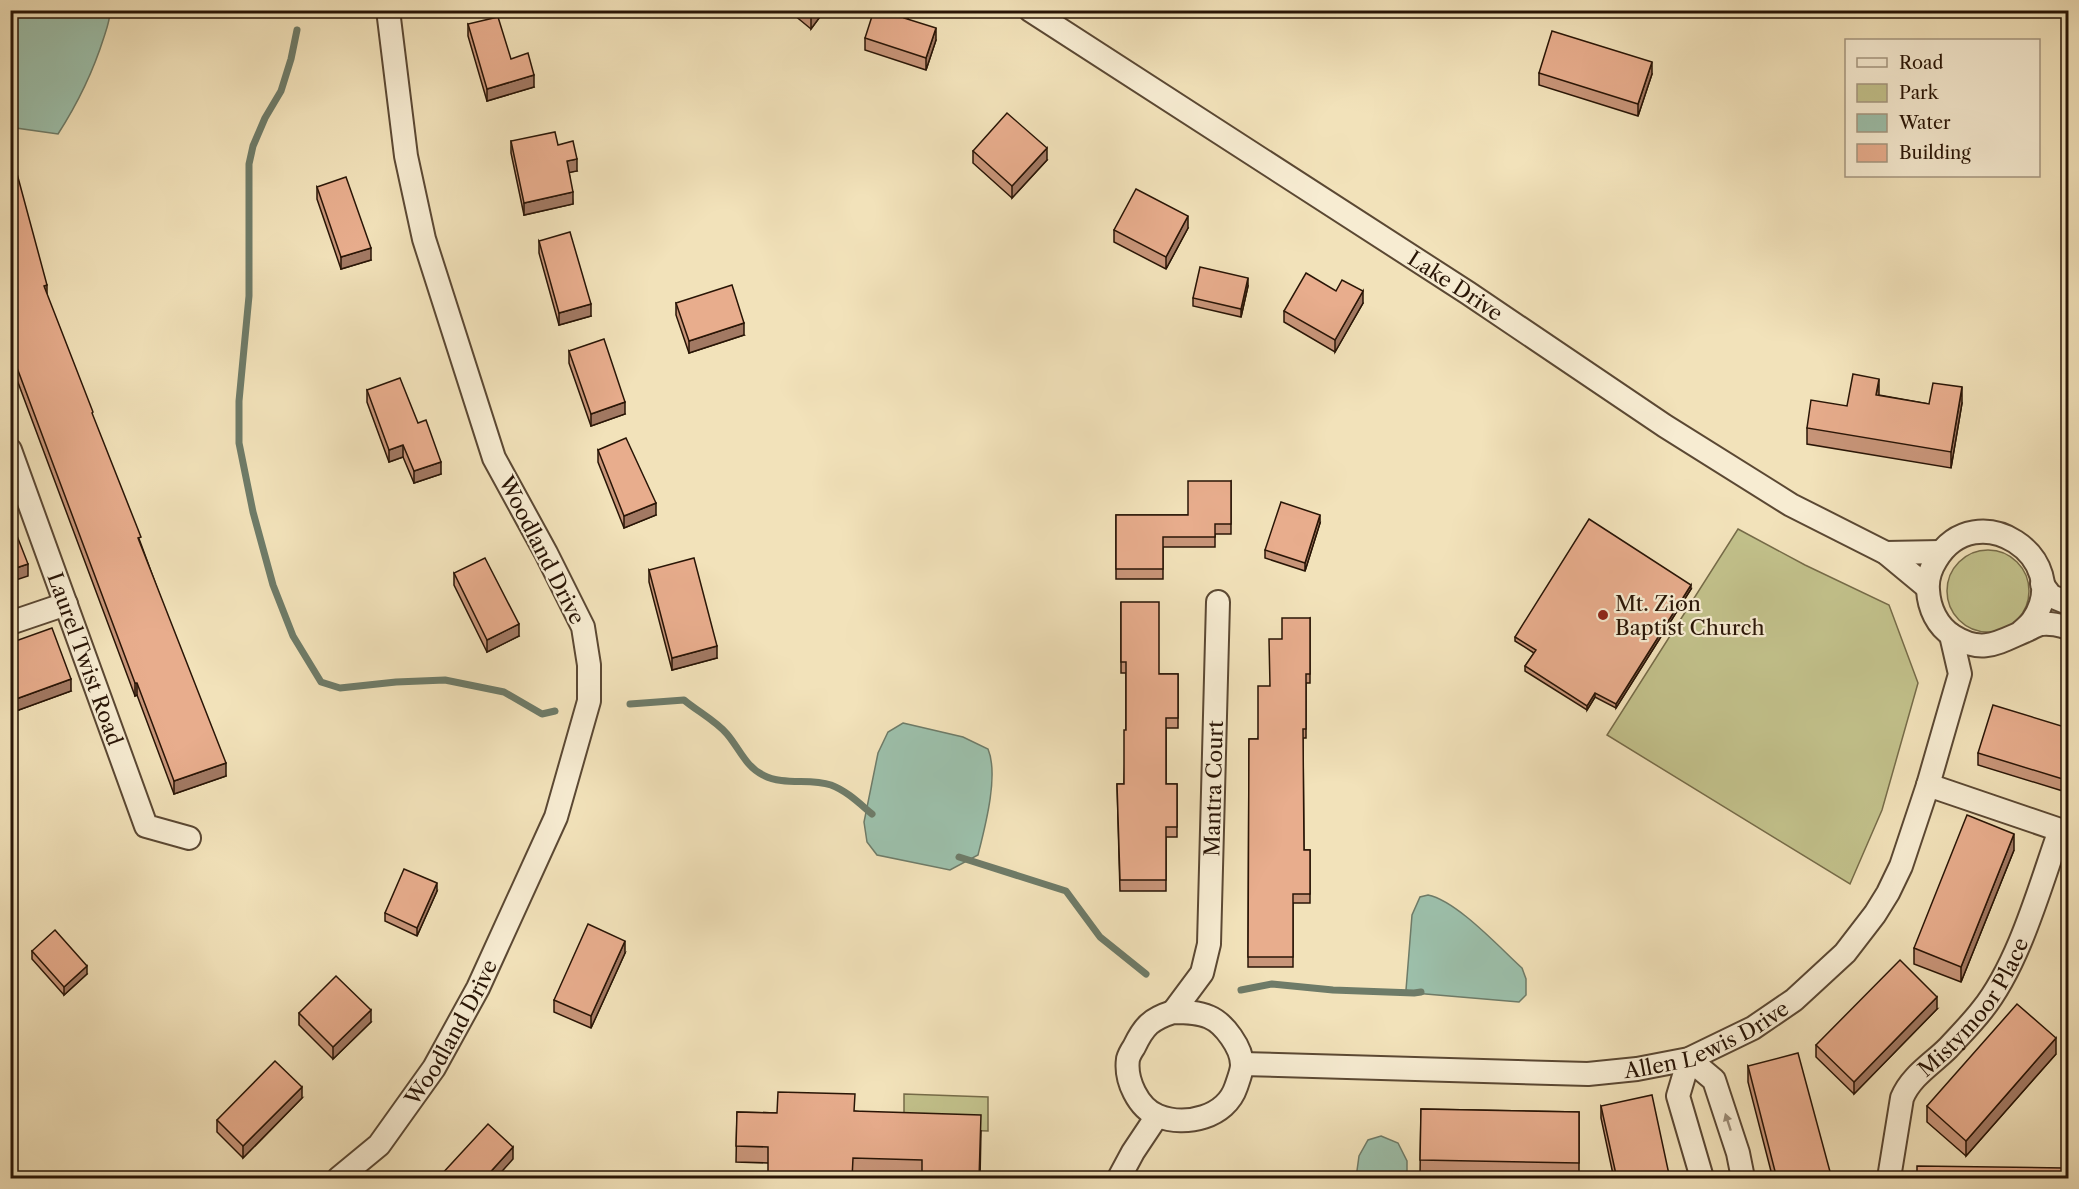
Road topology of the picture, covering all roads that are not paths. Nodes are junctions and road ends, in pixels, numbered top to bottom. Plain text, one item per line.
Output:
1 (388, 10) edge
2 (1033, 12) edge
3 (10, 450) edge
4 (1941, 552) junction
5 (1886, 553) junction
6 (2042, 584) junction
7 (1927, 586) junction
8 (1218, 602) dead end
9 (2068, 603) edge
10 (66, 604) junction
11 (10, 623) edge
12 (2068, 628) edge
13 (2020, 633) junction
14 (1951, 635) junction
15 (1996, 644) junction
16 (1960, 674) junction
17 (1928, 785) junction
18 (189, 838) dead end
19 (1202, 972) junction
20 (1173, 1012) junction
21 (1210, 1017) junction
22 (1689, 1059) junction
23 (1242, 1064) junction
24 (1157, 1116) junction
25 (339, 1179) edge
26 (1119, 1179) edge
27 (1702, 1179) edge
28 (1743, 1179) edge
29 (1889, 1179) edge

1 - 25 street, Woodland Drive
2 - 5 street, Lake Drive
3 - 10 street, Laurel Twist Road
4 - 5 street, Lake Drive
4 - 6 street
4 - 7 street
5 - 7 street, Lake Drive
6 - 9 street
6 - 13 street
7 - 14 street
8 - 19 street, Mantra Court
10 - 11 street
10 - 18 street, Laurel Twist Road
12 - 13 street
13 - 15 street
14 - 15 street
14 - 16 street, Allen Lewis Drive
15 - 16 street
16 - 17 street, Allen Lewis Drive
17 - 22 street, Allen Lewis Drive
17 - 29 street, Mistymoor Place
19 - 20 street, Mantra Court
19 - 21 street, Mantra Court
20 - 21 street
20 - 24 street
21 - 23 street
22 - 23 street, Allen Lewis Drive
22 - 27 street
28 -> 22 street
23 - 24 street
24 - 26 street

